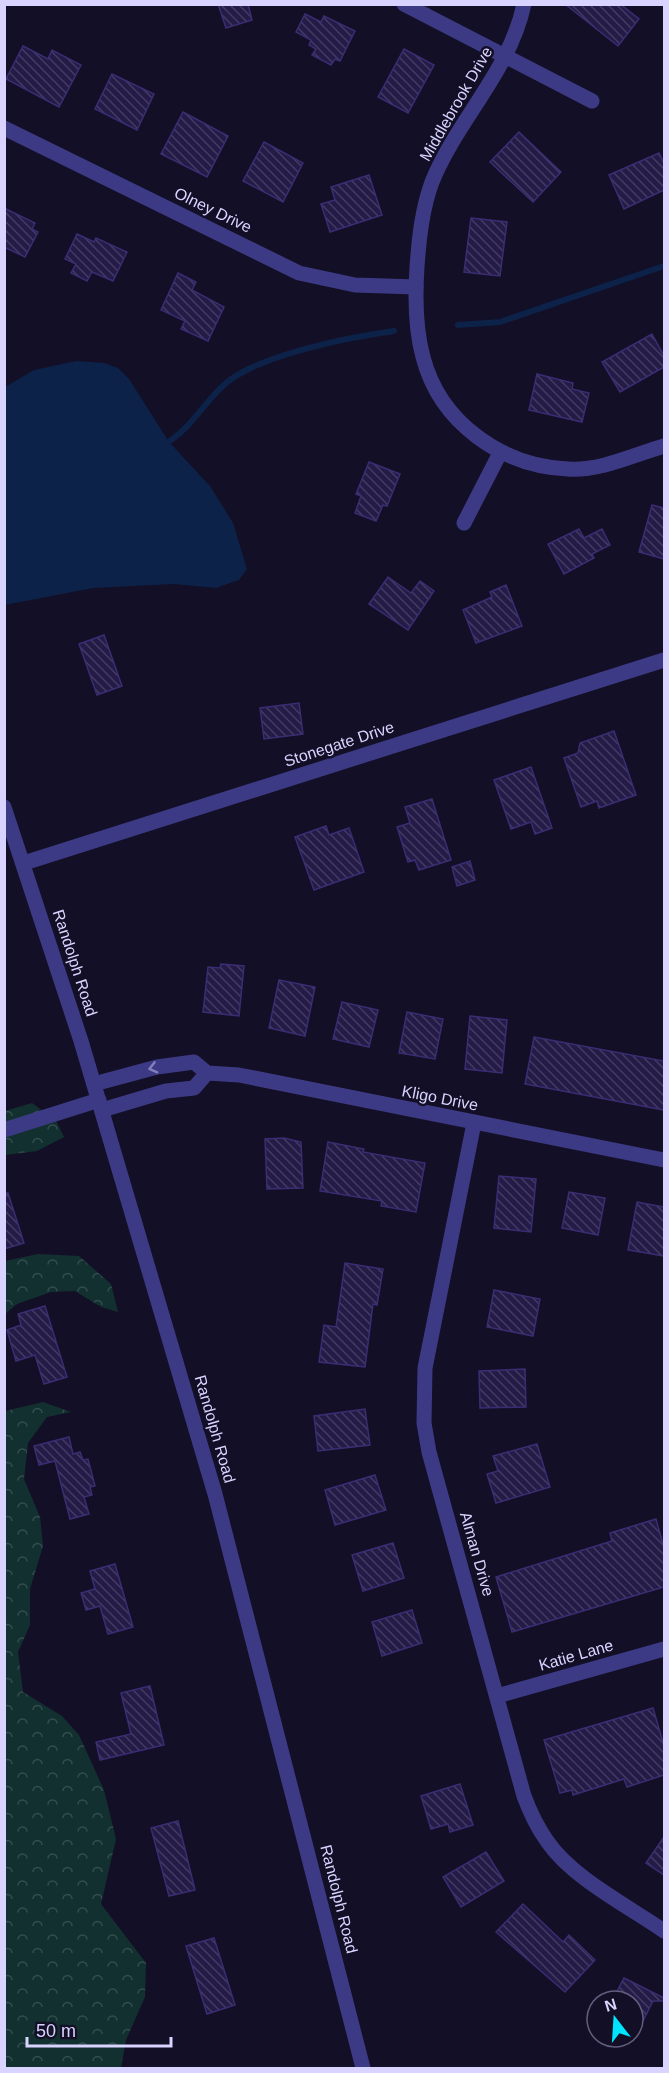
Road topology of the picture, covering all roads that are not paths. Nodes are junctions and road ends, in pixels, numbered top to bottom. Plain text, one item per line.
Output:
1 (404, 4) edge
2 (524, 4) edge
3 (504, 58) junction
4 (592, 101) dead end
5 (4, 128) edge
6 (416, 287) junction
7 (664, 446) edge
8 (500, 453) junction
9 (464, 523) dead end
10 (664, 660) edge
11 (4, 807) edge
12 (24, 863) junction
13 (207, 1073) junction
14 (94, 1084) junction
15 (100, 1105) junction
16 (474, 1123) junction
17 (4, 1130) edge
18 (664, 1160) edge
19 (664, 1649) edge
20 (497, 1696) junction
21 (664, 1931) edge
22 (363, 2068) edge

1 - 3 street
2 - 3 street, Middlebrook Drive
3 - 4 street
3 - 6 street, Middlebrook Drive
5 - 6 street, Olney Drive
6 - 8 street, Middlebrook Drive
7 - 8 street, Middlebrook Drive
8 - 9 street
10 - 12 street, Stonegate Drive
11 - 12 street, Randolph Road
12 - 14 street, Randolph Road
13 -> 14 street, Kligo Drive
13 - 15 street
13 - 16 street, Kligo Drive
14 - 15 street, Randolph Road
15 - 17 street
15 - 22 street, Randolph Road
16 - 18 street, Kligo Drive
16 - 20 street, Alman Drive
19 - 20 street, Katie Lane
20 - 21 street, Alman Drive

